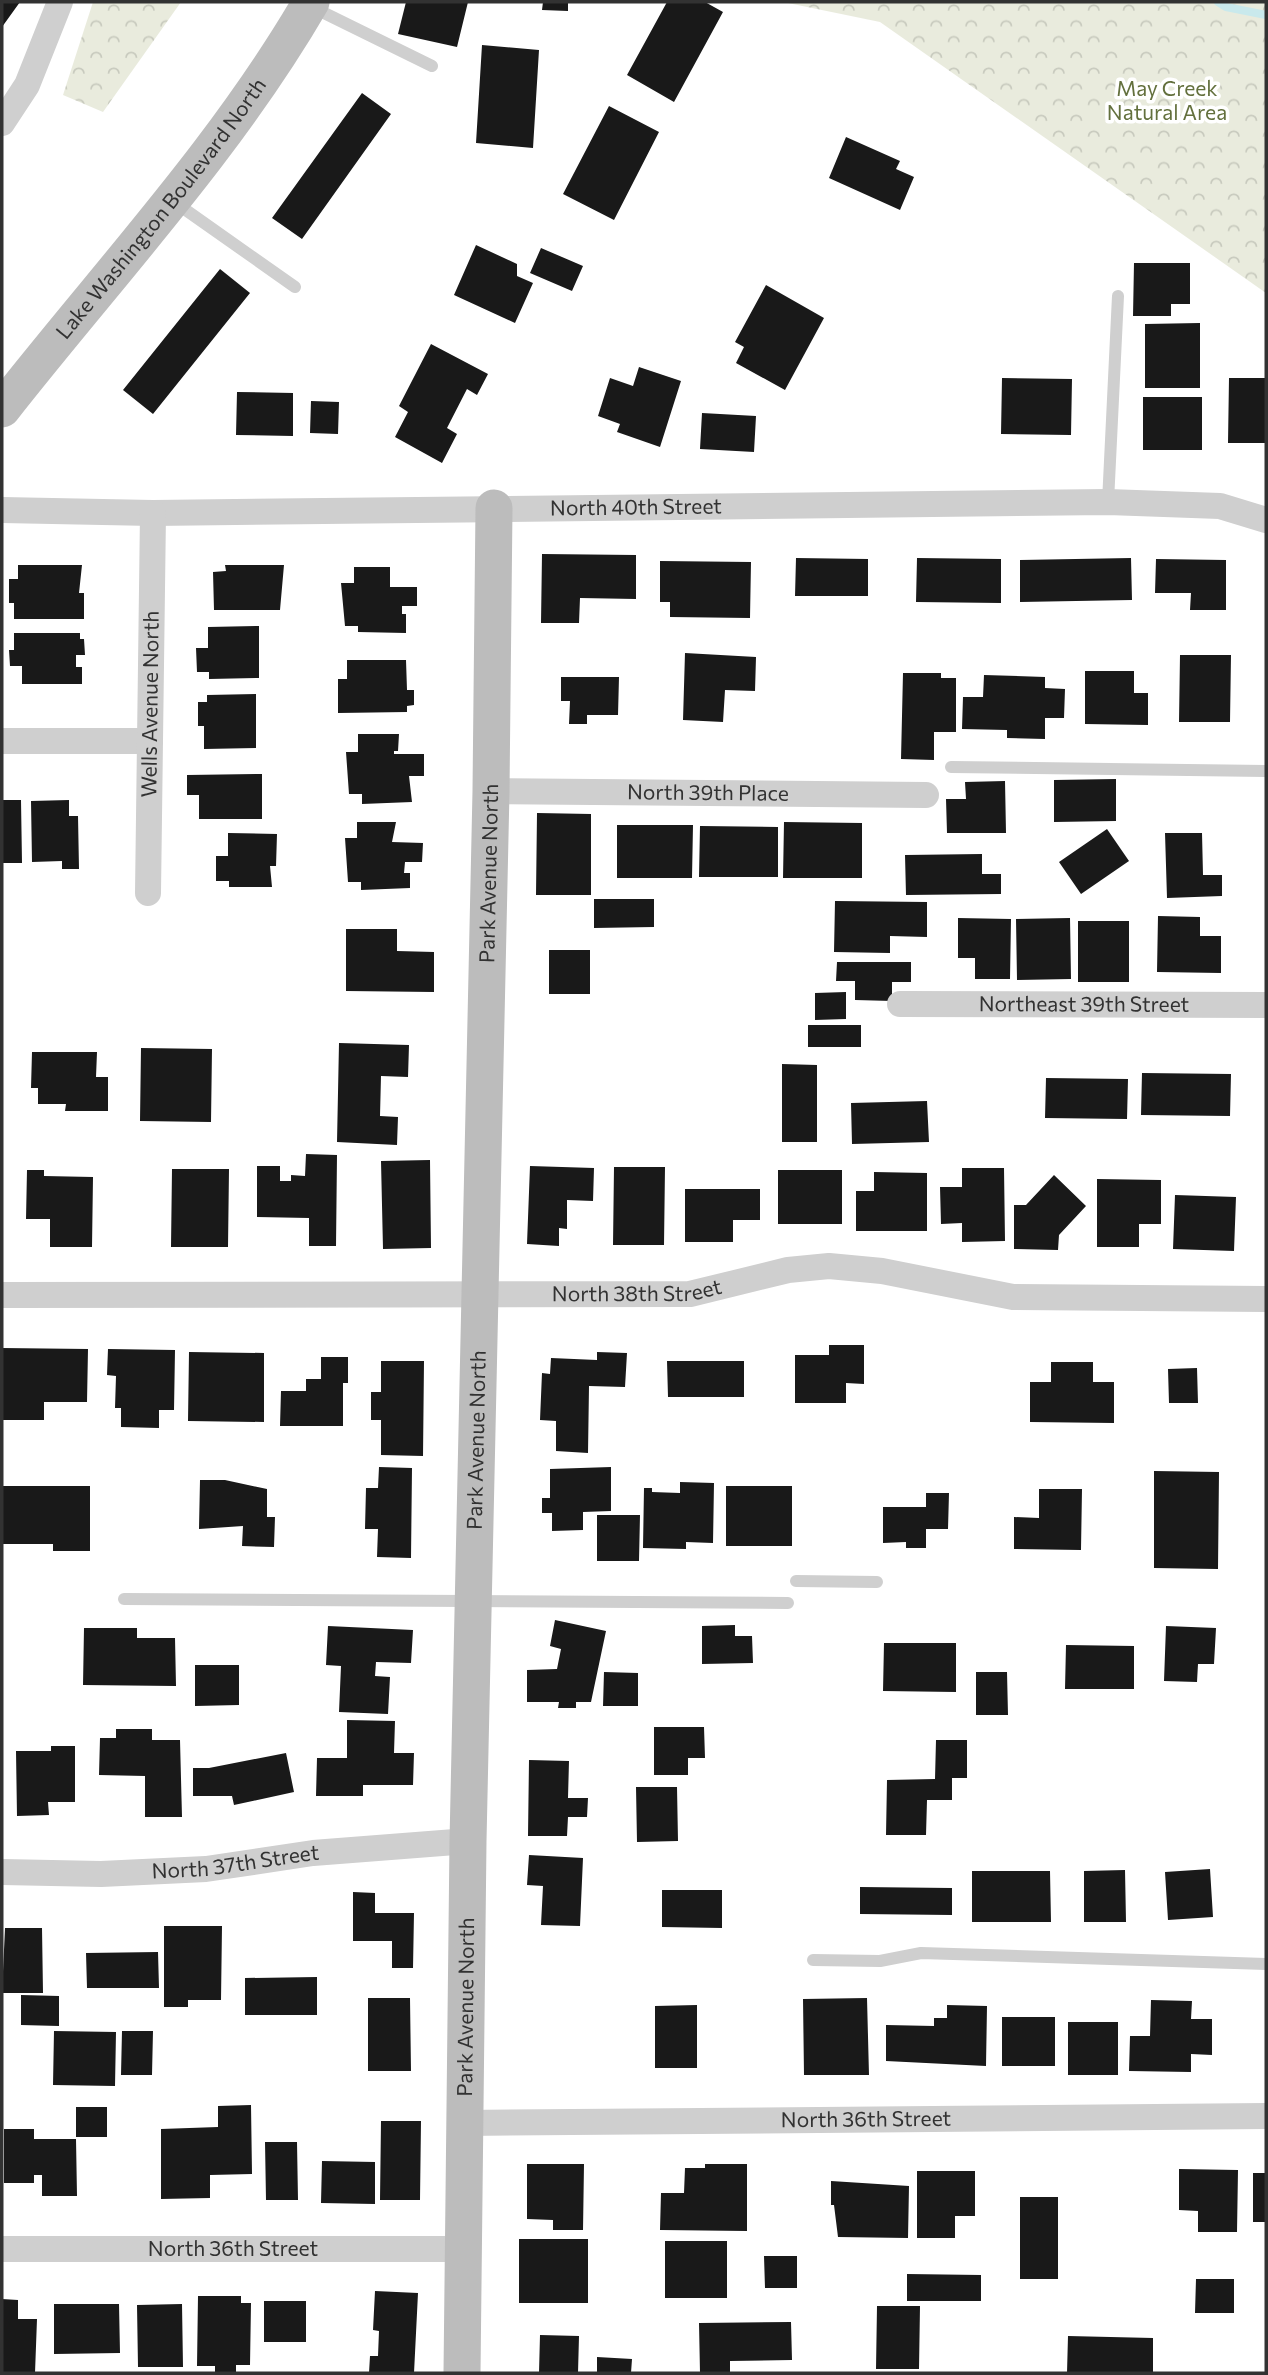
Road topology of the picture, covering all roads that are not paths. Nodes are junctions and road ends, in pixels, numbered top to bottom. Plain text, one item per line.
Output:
1 (60, 2) edge
2 (310, 4) edge
3 (432, 66) dead end
4 (2, 123) edge
5 (173, 201) junction
6 (295, 287) dead end
7 (1118, 296) dead end
8 (2, 409) edge
9 (1108, 502) junction
10 (494, 508) junction
11 (2, 510) edge
12 (153, 513) junction
13 (1266, 520) edge
14 (2, 741) edge
15 (150, 741) junction
16 (951, 767) dead end
17 (1266, 771) edge
18 (491, 791) junction
19 (926, 794) dead end
20 (148, 893) dead end
21 (900, 1004) dead end
22 (1266, 1005) edge
23 (2, 1295) edge
24 (478, 1296) junction
25 (1266, 1299) edge
26 (796, 1581) dead end
27 (877, 1582) dead end
28 (124, 1599) dead end
29 (473, 1600) junction
30 (788, 1603) dead end
31 (468, 1841) junction
32 (2, 1872) edge
33 (813, 1960) dead end
34 (1266, 1964) edge
35 (1266, 2116) edge
36 (465, 2123) junction
37 (2, 2249) edge
38 (463, 2249) junction
39 (462, 2373) edge

1 - 4 street
2 - 3 lane
2 - 5 street, Lake Washington Boulevard North
5 - 6 lane
5 - 8 street, Lake Washington Boulevard North
7 - 9 lane
9 - 10 street, North 40th Street
9 - 13 street, North 40th Street
10 - 12 street, North 40th Street
10 - 18 street, Park Avenue North
11 - 12 street, North 40th Street
12 - 15 street, Wells Avenue North
14 - 15 street
15 - 20 street, Wells Avenue North
16 - 17 lane
18 - 19 street, North 39th Place
18 - 24 street, Park Avenue North
21 - 22 street, Northeast 39th Street
23 - 24 street, North 38th Street
24 - 25 street, North 38th Street
24 - 29 street, Park Avenue North
26 - 27 lane
28 - 29 lane
29 - 30 lane
29 - 31 street, Park Avenue North
31 - 32 street, North 37th Street
31 - 36 street, Park Avenue North
33 - 34 lane
35 - 36 street, North 36th Street
36 - 38 street, Park Avenue North
37 - 38 street, North 36th Street
38 - 39 street, Park Avenue North

